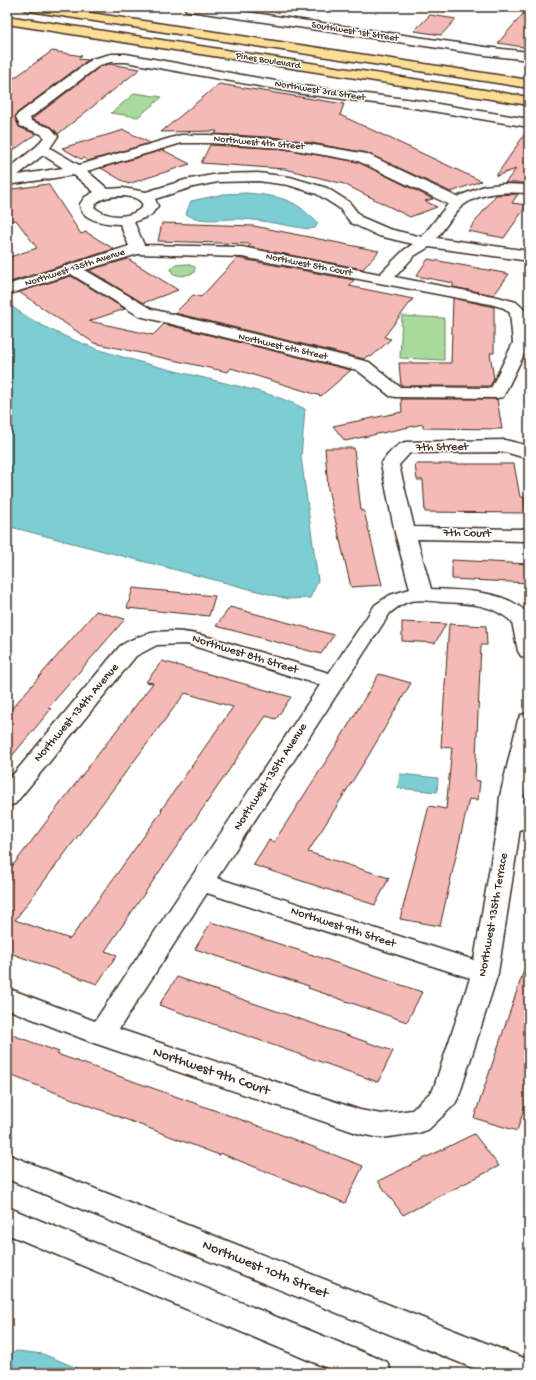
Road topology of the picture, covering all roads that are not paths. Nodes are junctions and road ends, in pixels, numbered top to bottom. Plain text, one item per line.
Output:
1 (29, 7) edge
2 (190, 7) edge
3 (274, 7) edge
4 (262, 18) junction
5 (7, 20) edge
6 (524, 56) edge
7 (529, 84) edge
8 (529, 101) edge
9 (529, 123) edge
10 (42, 149) junction
11 (77, 170) junction
12 (7, 177) edge
13 (7, 181) edge
14 (529, 189) edge
15 (105, 194) junction
16 (146, 198) junction
17 (457, 203) junction
18 (124, 219) junction
19 (426, 242) junction
20 (442, 242) junction
21 (138, 249) junction
22 (468, 252) junction
23 (526, 259) edge
24 (73, 269) junction
25 (384, 280) junction
26 (13, 288) dead end
27 (510, 305) joint
28 (526, 452) edge
29 (405, 533) junction
30 (529, 533) edge
31 (422, 595) junction
32 (154, 639) joint
33 (529, 651) edge
34 (334, 682) junction
35 (529, 720) edge
36 (7, 798) edge
37 (520, 809) edge
38 (202, 882) junction
39 (485, 973) junction
40 (7, 998) edge
41 (101, 1034) junction
42 (419, 1121) joint
43 (7, 1166) edge
44 (7, 1220) edge
45 (376, 1373) edge
46 (522, 1373) edge

1 - 7 highway, Pines Boulevard
2 - 4 street, Southwest 1st Street
3 - 4 street
4 - 6 street, Southwest 1st Street
5 - 8 highway, Pines Boulevard
9 - 10 street, Northwest 3rd Street
10 - 11 street
10 - 12 street
11 - 13 street
11 - 15 street
11 - 17 street, Northwest 4th Street
14 - 17 street
15 - 16 street
15 - 18 street
16 - 18 street
16 - 19 street
17 - 19 street
18 - 21 street
19 - 20 street
19 - 22 street
19 - 25 street
20 - 22 street
20 - 23 street
21 - 24 street, Northwest 135th Avenue
21 - 25 street, Northwest 5th Court
22 - 23 street
24 - 26 street, Northwest 135th Avenue
24 - 27 street, Northwest 6th Street
25 - 27 street, Northwest 5th Court
28 - 29 street, 7th Street
29 - 30 street, 7th Court
29 - 31 street
31 - 33 street, Northwest 135th Avenue
31 - 34 street, Northwest 135th Avenue
32 - 34 street, Northwest 8th Street
32 - 36 street, Northwest 134th Avenue
34 - 38 street, Northwest 135th Avenue
35 - 37 street, Northwest 135th Terrace
37 - 39 street, Northwest 135th Terrace
38 - 39 street, Northwest 9th Street
38 - 41 street, Northwest 135th Avenue
39 - 42 street, Northwest 135th Terrace
40 - 41 street, Northwest 9th Court
41 - 42 street, Northwest 9th Court
43 - 46 street, Northwest 10th Street
44 - 45 street

